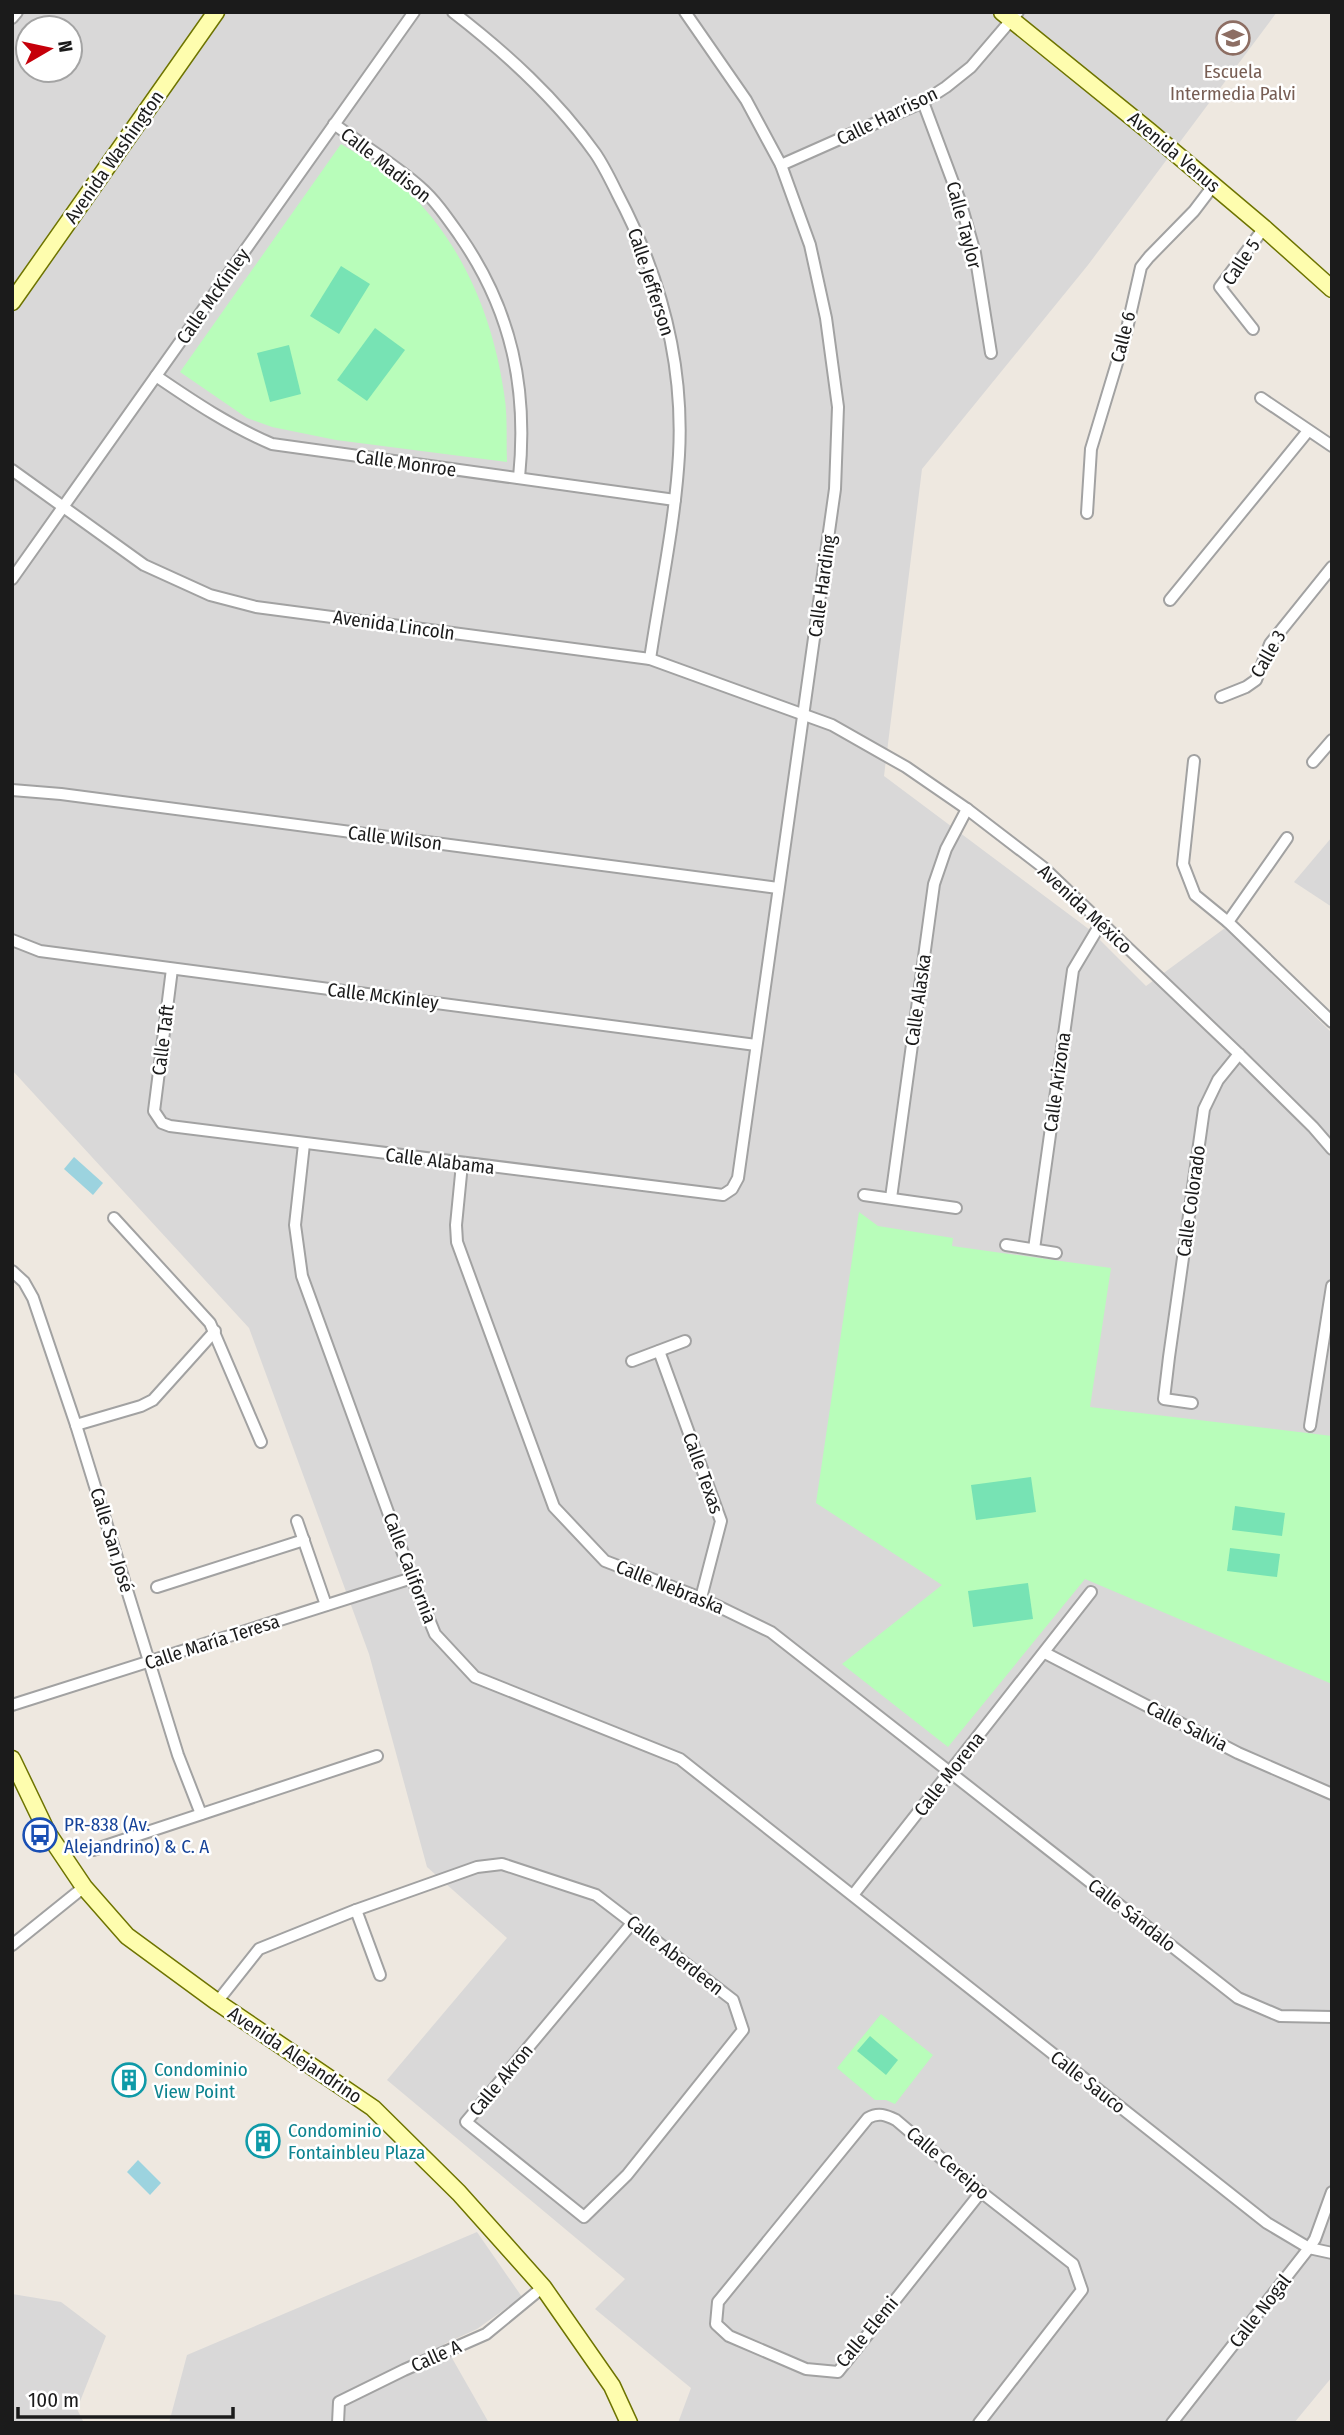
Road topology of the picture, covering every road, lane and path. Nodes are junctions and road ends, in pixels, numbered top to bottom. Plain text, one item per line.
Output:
1 (17, 12) edge
2 (216, 12) edge
3 (414, 12) edge
4 (453, 12) edge
5 (685, 12) edge
6 (1011, 15) edge
7 (12, 18) edge
8 (923, 102) junction
9 (334, 124) junction
10 (781, 165) junction
11 (1213, 186) junction
12 (1264, 228) junction
13 (1332, 289) edge
14 (12, 302) edge
15 (1253, 329) dead end
16 (991, 353) dead end
17 (156, 376) junction
18 (1261, 398) dead end
19 (1308, 431) junction
20 (1332, 446) edge
21 (12, 470) edge
22 (519, 478) junction
23 (674, 500) junction
24 (61, 508) junction
25 (1087, 513) dead end
26 (1332, 567) edge
27 (12, 579) edge
28 (1170, 600) dead end
29 (650, 659) junction
30 (1221, 696) dead end
31 (804, 713) junction
32 (1332, 740) edge
33 (1194, 761) dead end
34 (1313, 762) dead end
35 (12, 790) edge
36 (967, 808) junction
37 (1287, 838) dead end
38 (778, 888) junction
39 (1228, 922) junction
40 (1101, 923) junction
41 (12, 940) edge
42 (172, 969) junction
43 (1332, 1021) edge
44 (756, 1045) junction
45 (1239, 1054) junction
46 (154, 1111) joint
47 (304, 1144) junction
48 (1332, 1149) edge
49 (461, 1164) junction
50 (732, 1189) joint
51 (864, 1195) dead end
52 (891, 1198) junction
53 (956, 1208) dead end
54 (114, 1218) dead end
55 (1006, 1245) dead end
56 (1034, 1249) junction
57 (1056, 1253) dead end
58 (12, 1272) edge
59 (1332, 1286) edge
60 (215, 1331) junction
61 (685, 1341) dead end
62 (659, 1351) junction
63 (632, 1361) dead end
64 (1192, 1403) dead end
65 (76, 1425) junction
66 (1310, 1426) dead end
67 (261, 1442) dead end
68 (297, 1521) dead end
69 (304, 1539) junction
70 (412, 1578) junction
71 (158, 1587) dead end
72 (1091, 1592) dead end
73 (701, 1598) junction
74 (326, 1605) junction
75 (1045, 1653) junction
76 (150, 1662) junction
77 (12, 1705) edge
78 (377, 1756) dead end
79 (12, 1759) edge
80 (950, 1772) junction
81 (1332, 1794) edge
82 (201, 1814) junction
83 (93, 1850) dead end
84 (84, 1887) junction
85 (853, 1895) junction
86 (356, 1910) junction
87 (633, 1922) junction
88 (12, 1945) edge
89 (380, 1975) dead end
90 (217, 2002) junction
91 (1332, 2017) edge
92 (981, 2192) junction
93 (1332, 2192) edge
94 (584, 2217) joint
95 (1309, 2248) junction
96 (1332, 2253) edge
97 (543, 2287) junction
98 (716, 2324) joint
99 (338, 2423) edge
100 (629, 2423) edge
101 (979, 2423) edge
102 (1172, 2423) edge

1 - 7 street
2 - 14 street, Avenida Washington
3 - 9 street, Calle McKinley
4 - 23 street, Calle Jefferson
5 - 10 street, Calle Harding
6 - 8 street, Calle Harrison
6 - 11 street, Avenida Venus
8 - 10 street, Calle Harrison
8 - 16 street, Calle Taylor
9 - 17 street, Calle McKinley
9 - 22 street, Calle Madison
10 - 31 street, Calle Harding
11 - 12 street, Avenida Venus
11 - 25 street, Calle 6
12 - 13 street, Avenida Venus
12 - 15 street, Calle 5
17 - 22 street, Calle Monroe
17 - 24 street, Calle McKinley
18 - 19 street
19 - 20 street
19 - 28 street
21 - 24 street, Avenida Lincoln
22 - 23 street, Calle Monroe
23 - 29 street, Calle Jefferson
24 - 27 street, Calle McKinley
24 - 29 street, Avenida Lincoln
26 - 30 street, Calle 3
29 - 31 street, Avenida Lincoln
31 - 36 street, Avenida México
31 - 38 street, Calle Harding
32 - 34 street
33 - 39 street
35 - 38 street, Calle Wilson
36 - 40 street, Avenida México
36 - 52 street, Calle Alaska
37 - 39 street
38 - 44 street, Calle Harding
39 - 43 street
40 - 45 street, Avenida México
40 - 56 street, Calle Arizona
41 - 42 street, Calle McKinley
42 - 44 street, Calle McKinley
42 - 46 street, Calle Taft
44 - 50 street, Calle Harding
45 - 48 street, Avenida México
45 - 64 street, Calle Colorado
46 - 47 street, Calle Alabama
47 - 49 street, Calle Alabama
47 - 70 street, Calle California
49 - 50 street, Calle Alabama
49 - 73 street, Calle Nebraska
51 - 52 street
52 - 53 street
54 - 60 street
55 - 56 street
56 - 57 street
58 - 65 street, Calle San José
59 - 66 street
60 - 65 street
60 - 67 street
61 - 62 street
62 - 63 street
62 - 73 street, Calle Texas
65 - 76 street, Calle San José
68 - 69 street
69 - 71 street
69 - 74 street
70 - 74 street, Calle María Teresa
70 - 85 street, Calle California
72 - 75 street, Calle Morena
73 - 80 street, Calle Nebraska
74 - 76 street, Calle María Teresa
75 - 80 street, Calle Morena
75 - 81 street, Calle Salvia
76 - 77 street, Calle María Teresa
76 - 82 street, Calle San José
78 - 82 street
79 - 84 street, Avenida Alejandrino
80 - 85 street, Calle Morena
80 - 91 street, Calle Sándalo
82 - 83 street
84 - 88 street
84 - 90 street, Avenida Alejandrino
85 - 95 street, Calle Sauco
86 - 87 street, Calle Aberdeen
86 - 89 street
86 - 90 street, Calle Aberdeen
87 - 94 street, Calle Aberdeen
87 - 94 street, Calle Akron
90 - 97 street, Avenida Alejandrino
92 - 98 street, Calle Elemi
92 - 98 street, Calle Cereipo
92 - 101 street, Calle Cereipo
93 - 95 street, Calle Nogal
95 - 96 street, Calle Sauco
95 - 102 street, Calle Nogal
97 - 99 street, Calle A
97 - 100 street, Avenida Alejandrino

